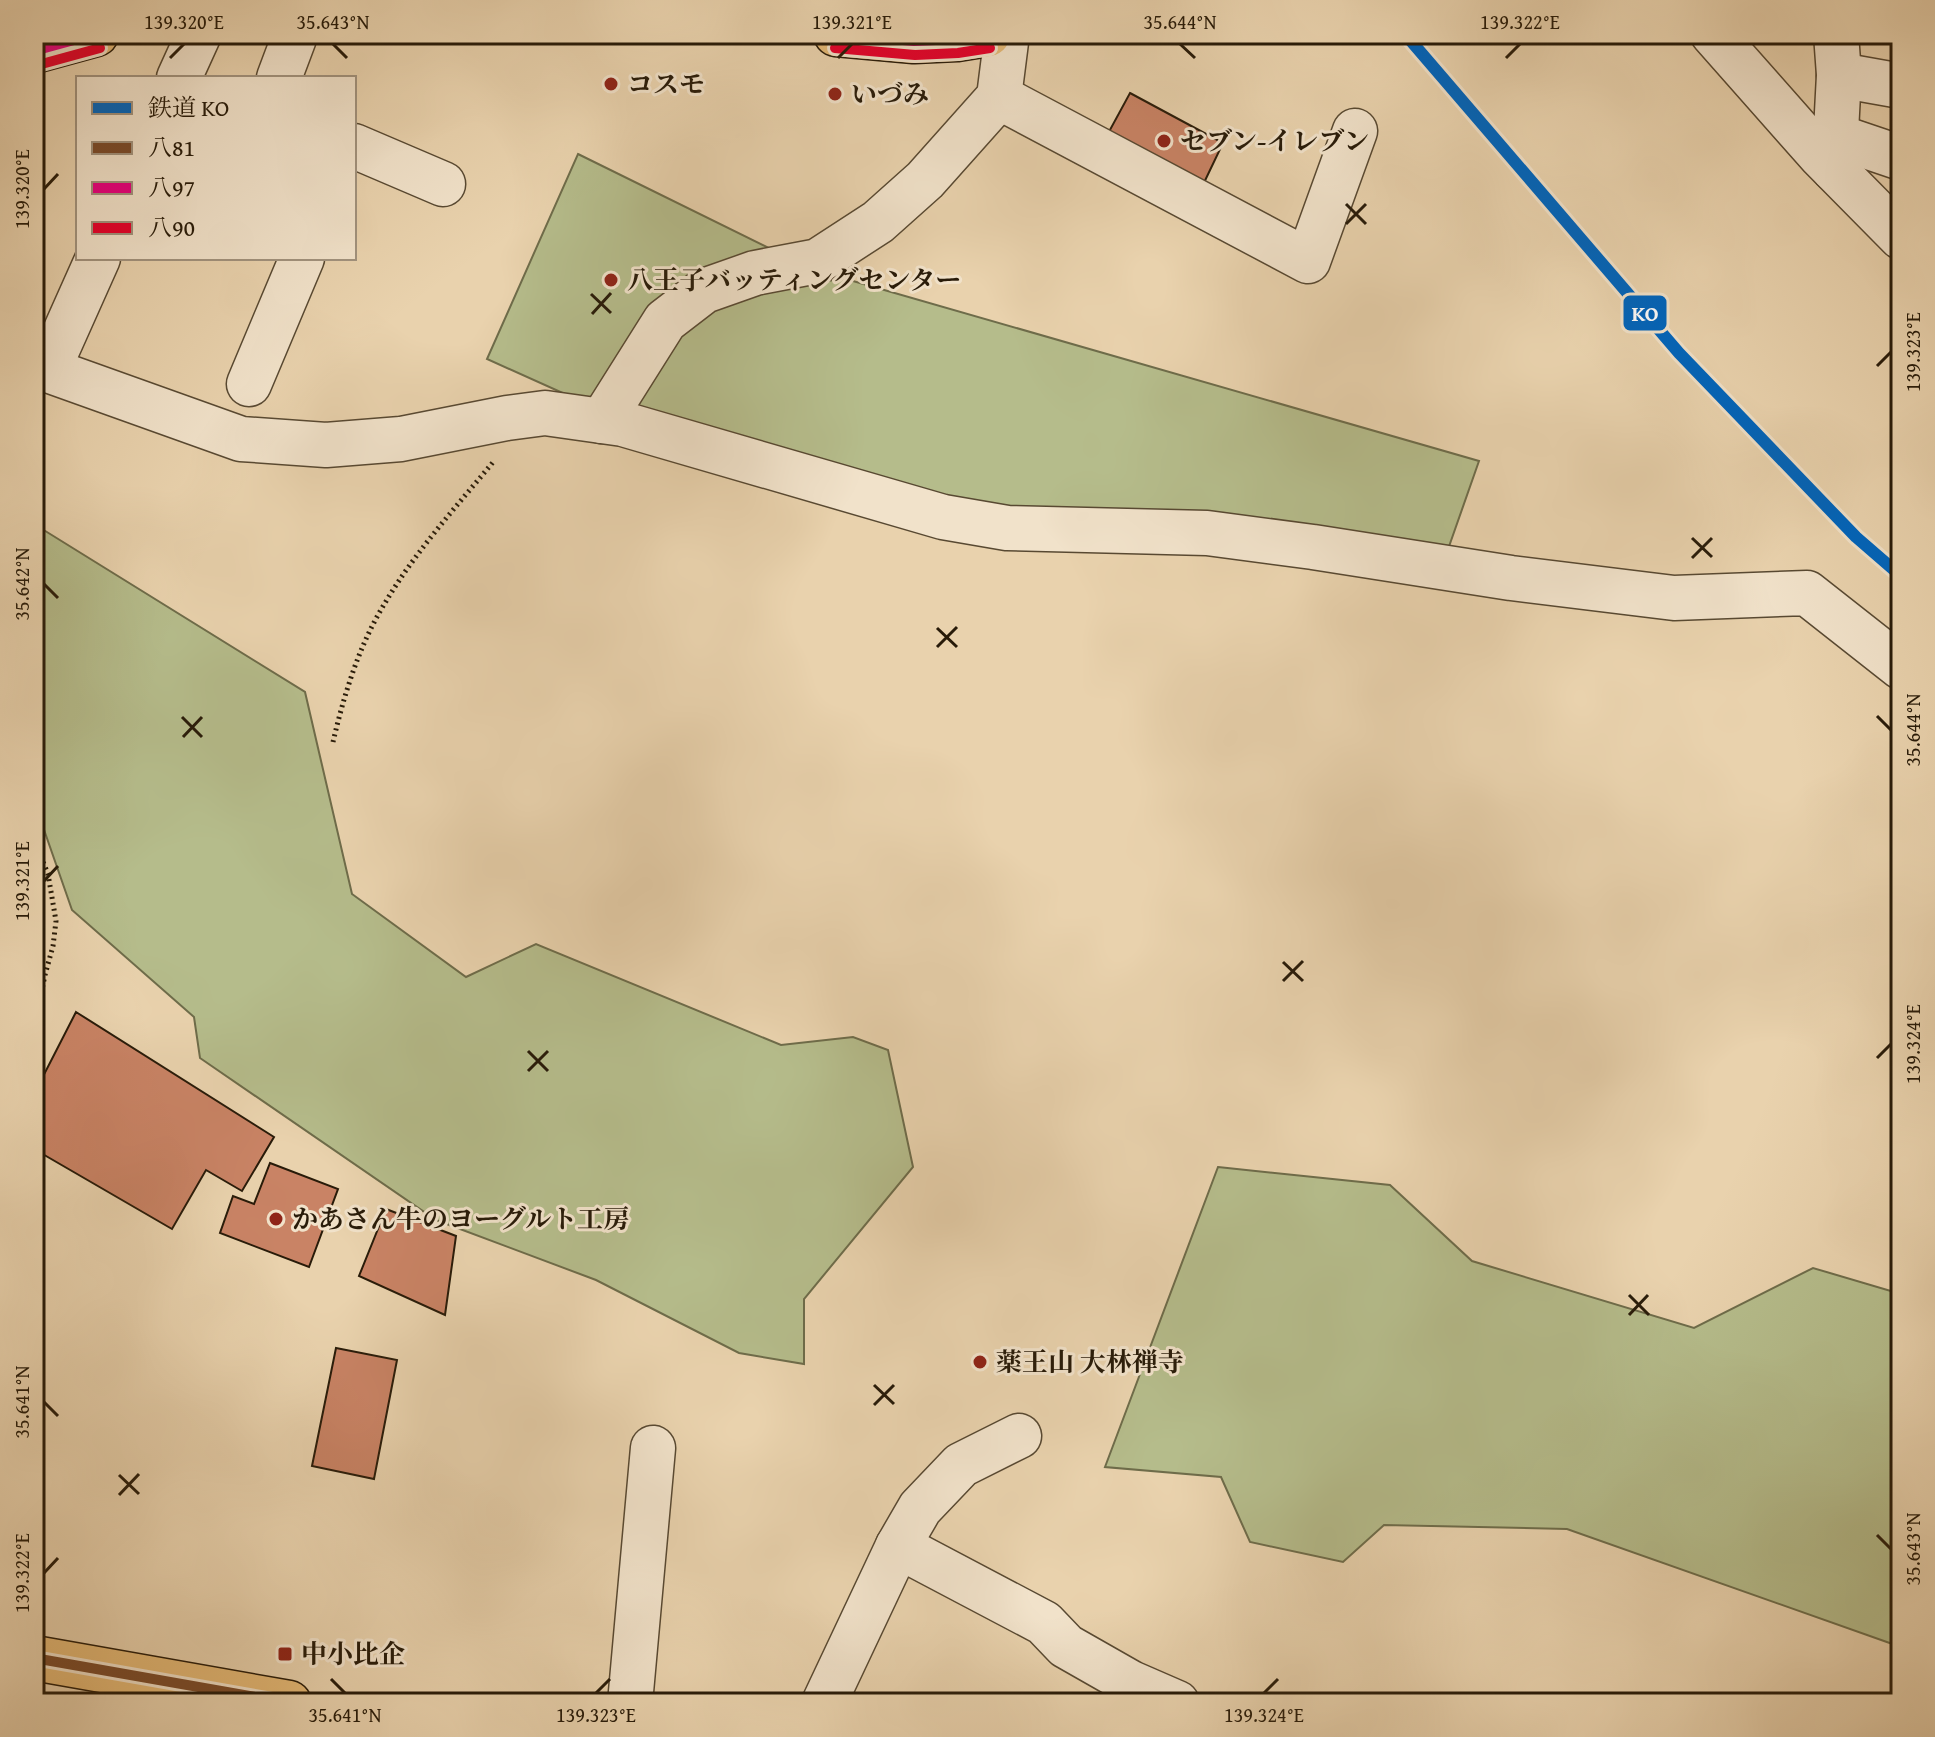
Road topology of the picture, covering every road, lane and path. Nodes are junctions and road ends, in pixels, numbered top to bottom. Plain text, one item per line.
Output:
1 (96, 34) edge
2 (199, 34) edge
3 (294, 34) edge
4 (836, 34) edge
5 (988, 34) edge
6 (1007, 34) edge
7 (1713, 34) edge
8 (34, 51) edge
9 (1838, 55) edge
10 (180, 76) edge
11 (280, 76) edge
12 (1901, 86) edge
13 (999, 97) junction
14 (1355, 131) dead end
15 (356, 147) edge
16 (1835, 153) junction
17 (1901, 158) edge
18 (443, 184) dead end
19 (1901, 237) edge
20 (97, 260) edge
21 (301, 260) edge
22 (41, 368) edge
23 (249, 384) dead end
24 (533, 415) junction
25 (602, 421) junction
26 (1901, 667) edge
27 (333, 742) dead end
28 (34, 840) edge
29 (34, 1028) edge
30 (1019, 1436) dead end
31 (653, 1448) dead end
32 (898, 1546) junction
33 (34, 1658) edge
34 (289, 1703) edge
35 (630, 1703) edge
36 (824, 1703) edge
37 (1177, 1703) edge

1 - 8 main road
2 - 10 street
3 - 11 street
4 - 5 main road
6 - 13 street
7 - 16 street
9 - 12 street
9 - 16 street
13 - 14 street
13 - 25 street
15 - 18 street
16 - 17 street
16 - 19 street
20 - 22 street
21 - 23 street
22 - 24 street
24 - 25 street
24 - 27 path
25 - 26 street
28 - 29 path
30 - 32 street
31 - 35 street
32 - 36 street
32 - 37 street
33 - 34 main road

